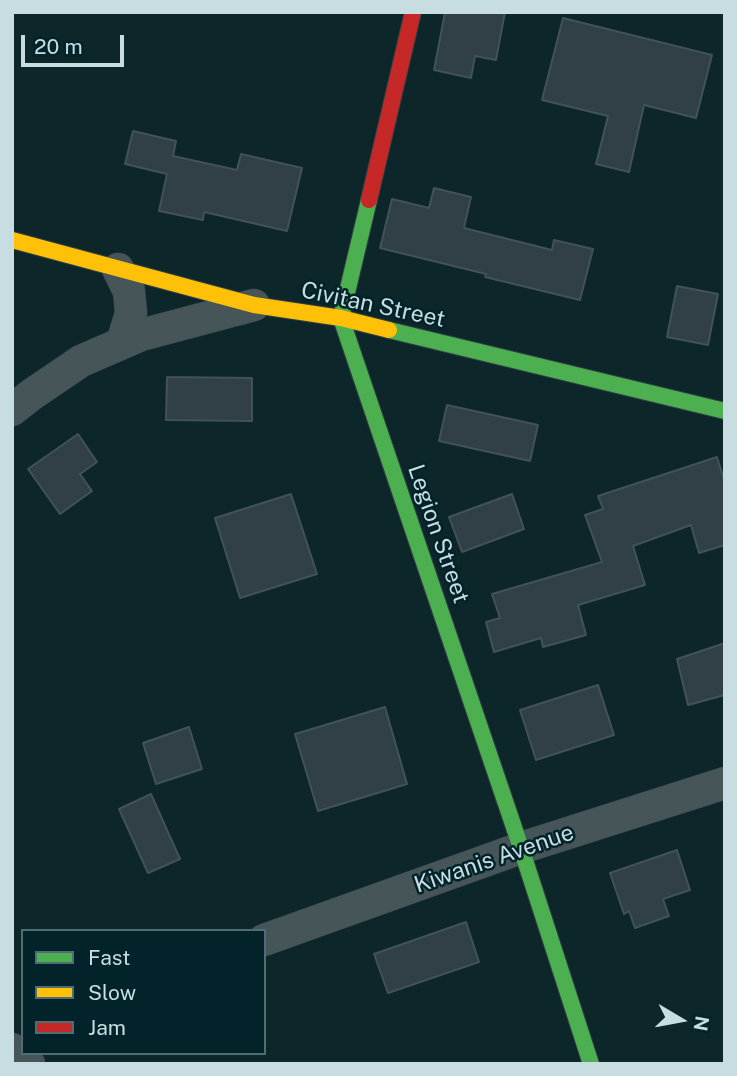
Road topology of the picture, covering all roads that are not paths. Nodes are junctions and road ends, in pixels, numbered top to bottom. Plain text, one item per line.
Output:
1 (413, 12) edge
2 (12, 240) edge
3 (118, 269) junction
4 (254, 305) junction
5 (341, 318) junction
6 (122, 343) junction
7 (12, 410) edge
8 (725, 411) edge
9 (725, 783) edge
10 (521, 848) junction
11 (266, 939) edge
12 (12, 1048) edge
13 (29, 1064) edge
14 (591, 1064) edge

1 - 5 street
2 - 3 street, Civitan Street
3 - 4 street, Civitan Street
3 - 6 street
4 - 5 street, Civitan Street
4 - 6 street
5 - 8 street, Civitan Street
5 - 10 street, Legion Street
6 - 7 street
9 - 10 street, Kiwanis Avenue
10 - 11 street, Kiwanis Avenue
10 - 14 street, Legion Street
12 - 13 street

